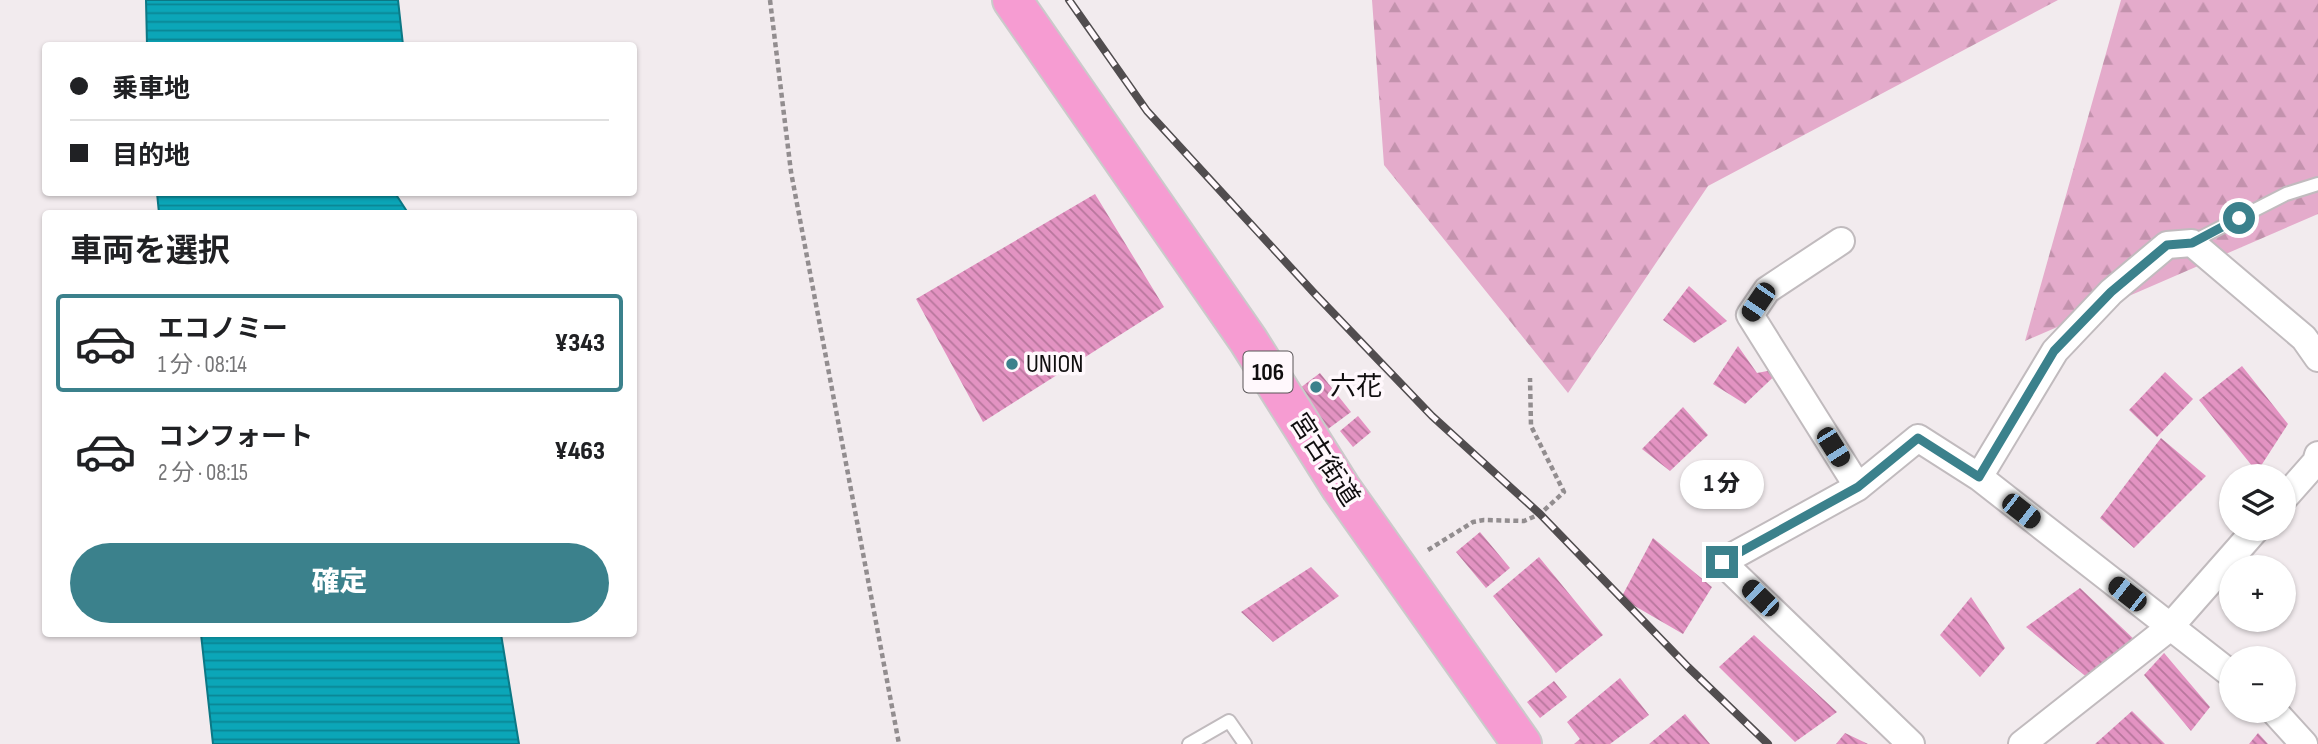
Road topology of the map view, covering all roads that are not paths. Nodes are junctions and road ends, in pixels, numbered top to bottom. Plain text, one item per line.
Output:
1 (1012, 0) edge
2 (2318, 184) edge
3 (1841, 241) dead end
4 (2192, 243) junction
5 (2318, 358) edge
6 (2318, 455) edge
7 (1979, 477) junction
8 (2296, 484) edge
9 (1858, 487) junction
10 (2246, 541) edge
11 (2169, 628) junction
12 (2219, 665) edge
13 (2285, 723) edge
14 (1512, 741) edge
15 (1189, 744) edge
16 (1245, 744) edge
17 (1911, 744) edge
18 (2022, 744) edge
19 (2304, 744) edge

1 - 14 highway, 宮古街道 / 106
2 - 4 lane
3 - 9 street
4 - 5 street
4 - 7 street
6 - 8 street
7 - 9 street
7 - 11 street
9 - 17 street
10 - 11 street
11 - 12 street
11 - 18 street
13 - 19 street
15 - 16 lane

